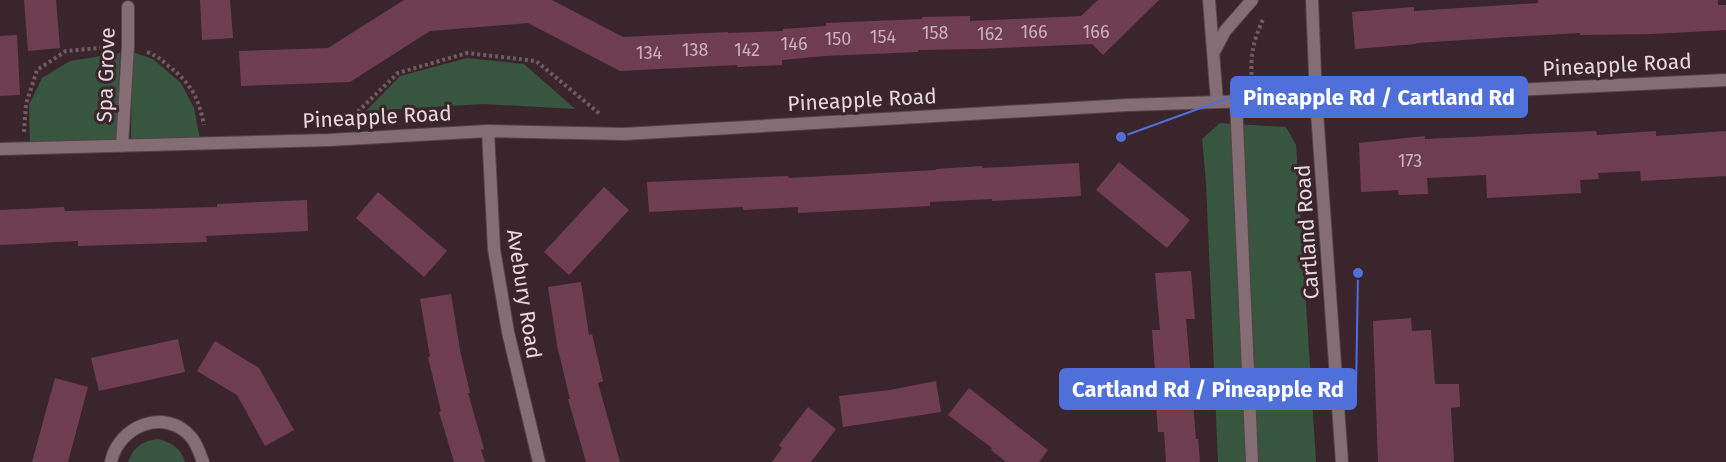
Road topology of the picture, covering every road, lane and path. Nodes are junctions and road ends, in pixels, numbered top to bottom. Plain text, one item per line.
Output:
1 (1209, 0) edge
2 (1252, 0) edge
3 (1312, 0) edge
4 (128, 6) dead end
5 (1266, 14) dead end
6 (1214, 51) junction
7 (1726, 80) edge
8 (1316, 98) junction
9 (1253, 100) junction
10 (1236, 101) junction
11 (1217, 102) junction
12 (488, 131) junction
13 (624, 134) junction
14 (329, 140) junction
15 (122, 146) junction
16 (0, 149) edge
17 (111, 462) edge
18 (203, 462) edge
19 (539, 462) edge
20 (1252, 462) edge
21 (1342, 462) edge

1 - 6 street
2 - 6 street
3 - 8 street, Cartland Road
4 - 15 street, Spa Grove
5 - 9 path
6 - 11 street
7 - 8 street, Pineapple Road
8 - 9 street, Pineapple Road
8 - 21 street, Cartland Road
9 - 10 street, Pineapple Road
10 - 11 street, Pineapple Road
10 - 20 street
11 - 13 street, Pineapple Road
12 - 13 street, Pineapple Road
12 - 14 street, Pineapple Road
12 - 19 street, Avebury Road
13 - 14 path
14 - 15 street, Pineapple Road
15 - 16 street, Pineapple Road
17 - 18 street

